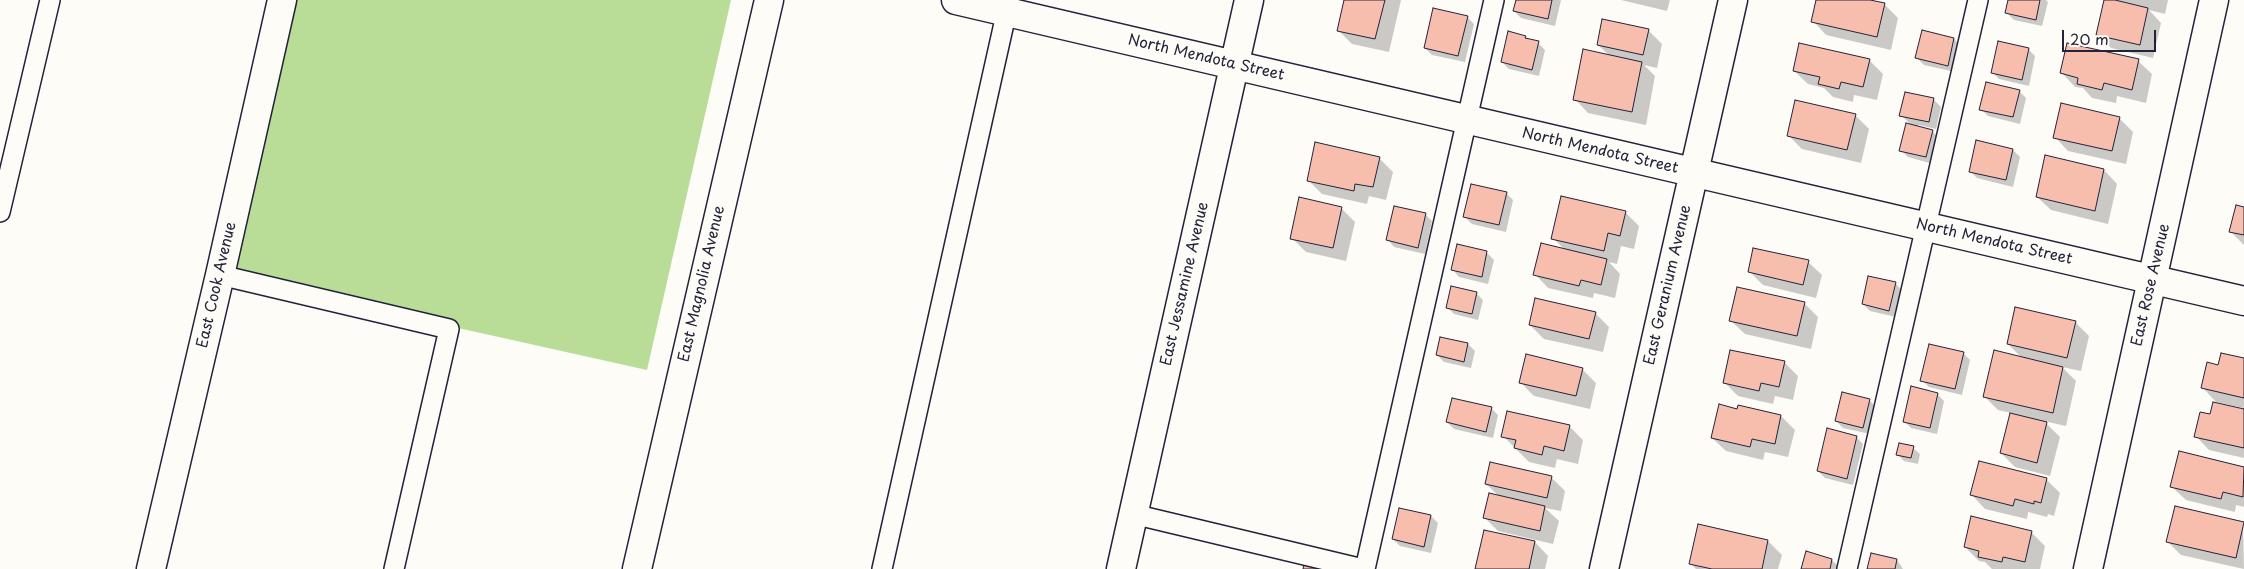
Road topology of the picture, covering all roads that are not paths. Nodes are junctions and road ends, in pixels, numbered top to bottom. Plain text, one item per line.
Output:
1 (50, 0) edge
2 (282, 0) edge
3 (769, 0) edge
4 (956, 0) edge
5 (1249, 0) edge
6 (1494, 0) edge
7 (1733, 0) edge
8 (1978, 0) edge
9 (2214, 0) edge
10 (1008, 6) edge
11 (1234, 65) junction
12 (1467, 120) junction
13 (1694, 172) junction
14 (0, 212) edge
15 (1925, 226) junction
16 (220, 275) junction
17 (2153, 279) junction
18 (2244, 301) edge
19 (1133, 514) junction
20 (151, 569) edge
21 (394, 569) edge
22 (638, 569) edge
23 (882, 569) edge
24 (1121, 569) edge
25 (1364, 569) edge
26 (1604, 569) edge
27 (1847, 569) edge
28 (2088, 569) edge

1 - 14 lane
2 - 16 street, East Cook Avenue
3 - 22 street, East Magnolia Avenue
4 - 10 street, North Mendota Street
5 - 11 street, East Jessamine Avenue
6 - 12 lane
7 - 13 street, East Geranium Avenue
8 - 15 lane
9 - 17 street, East Rose Avenue
10 - 11 street, North Mendota Street
10 - 23 lane
11 - 12 street, North Mendota Street
11 - 19 street, East Jessamine Avenue
12 - 13 street, North Mendota Street
12 - 25 lane
13 - 15 street, North Mendota Street
13 - 26 street, East Geranium Avenue
15 - 17 street, North Mendota Street
15 - 27 lane
16 - 20 street, East Cook Avenue
16 - 21 lane
17 - 18 street, North Mendota Street
17 - 28 street, East Rose Avenue
19 - 24 street, East Jessamine Avenue
19 - 25 lane

